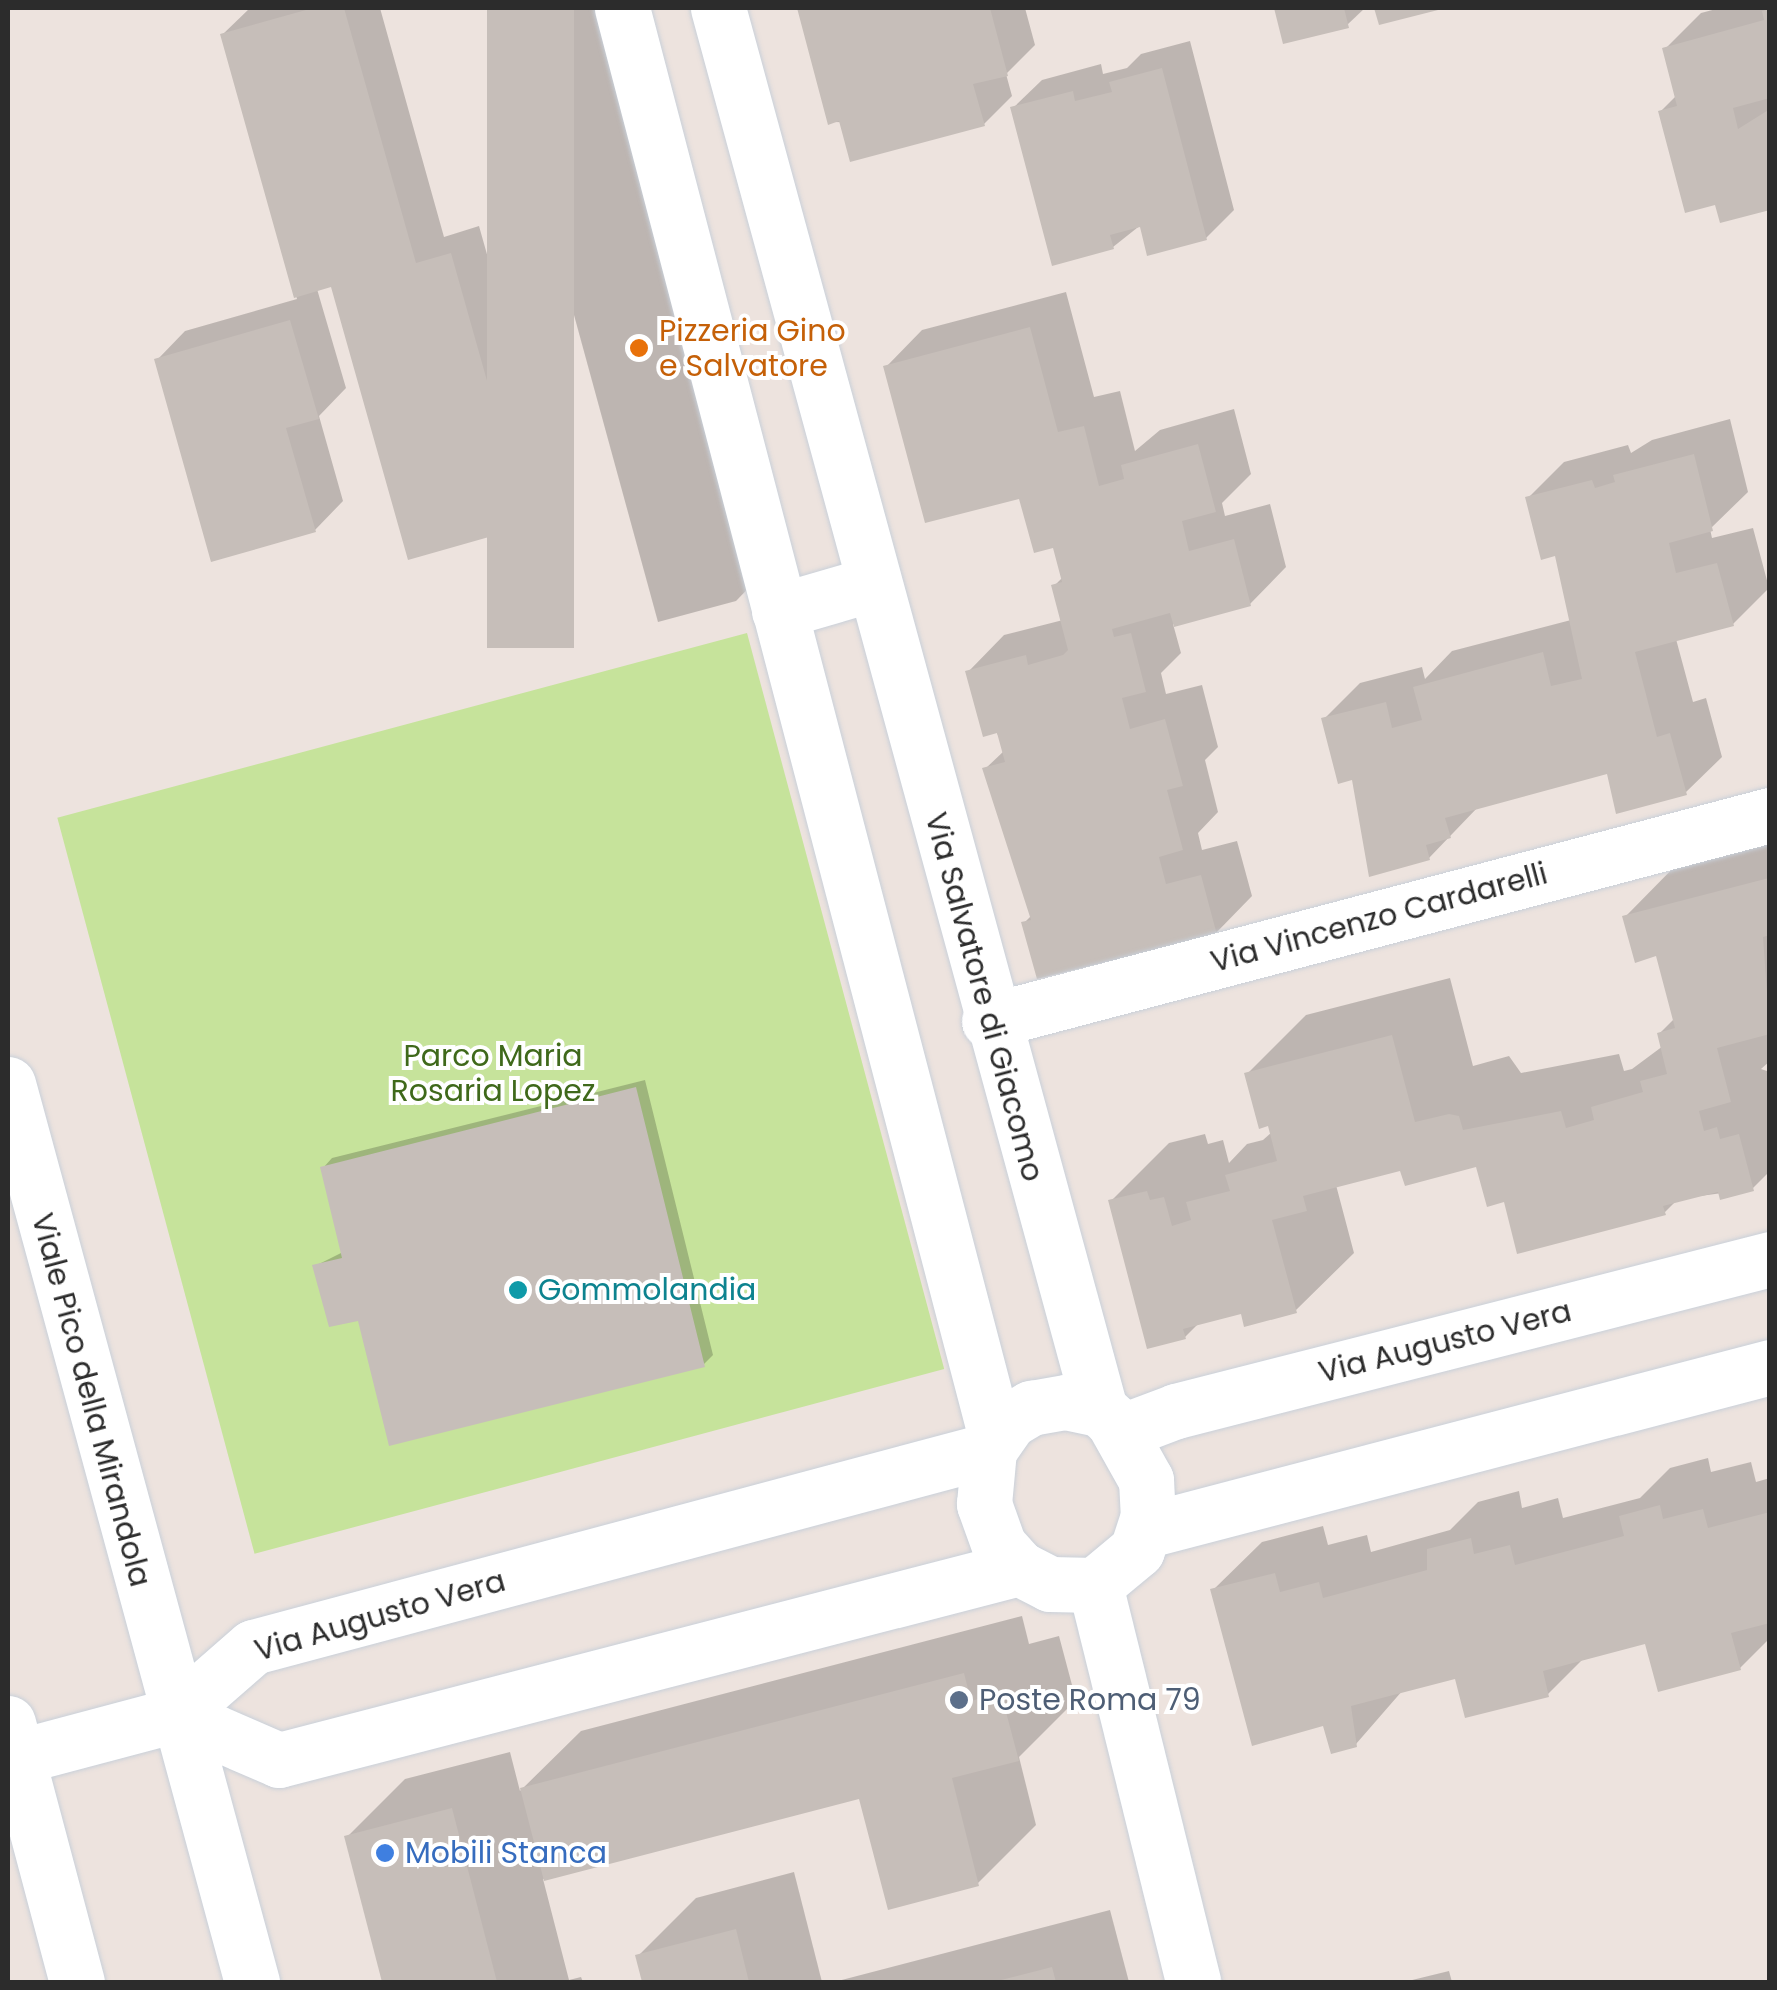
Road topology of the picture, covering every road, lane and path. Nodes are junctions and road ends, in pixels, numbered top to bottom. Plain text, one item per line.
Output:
1 (622, 8) edge
2 (718, 8) edge
3 (872, 584) junction
4 (778, 612) junction
5 (1770, 815) edge
6 (989, 1021) junction
7 (8, 1084) edge
8 (1770, 1259) edge
9 (1770, 1367) edge
10 (1111, 1420) junction
11 (993, 1444) junction
12 (1144, 1531) junction
13 (1019, 1568) junction
14 (1095, 1585) junction
15 (174, 1715) junction
16 (12, 1739) edge
17 (77, 1982) edge
18 (252, 1982) edge
19 (1192, 1982) edge

1 - 4 street
2 - 3 street, Via Salvatore di Giacomo
3 - 4 street
3 - 6 street, Via Salvatore di Giacomo
4 - 11 street
5 - 6 street, Via Vincenzo Cardarelli
6 - 10 street, Via Salvatore di Giacomo
7 - 15 street, Viale Pico della Mirandola
8 - 10 street, Via Augusto Vera
9 - 12 street
10 - 11 street
10 - 12 street
11 - 13 street
11 - 15 street, Via Augusto Vera
12 - 14 street
13 - 14 street
13 - 15 street
14 - 19 street
15 - 16 street
15 - 18 street, Viale Pico della Mirandola
16 - 17 street

